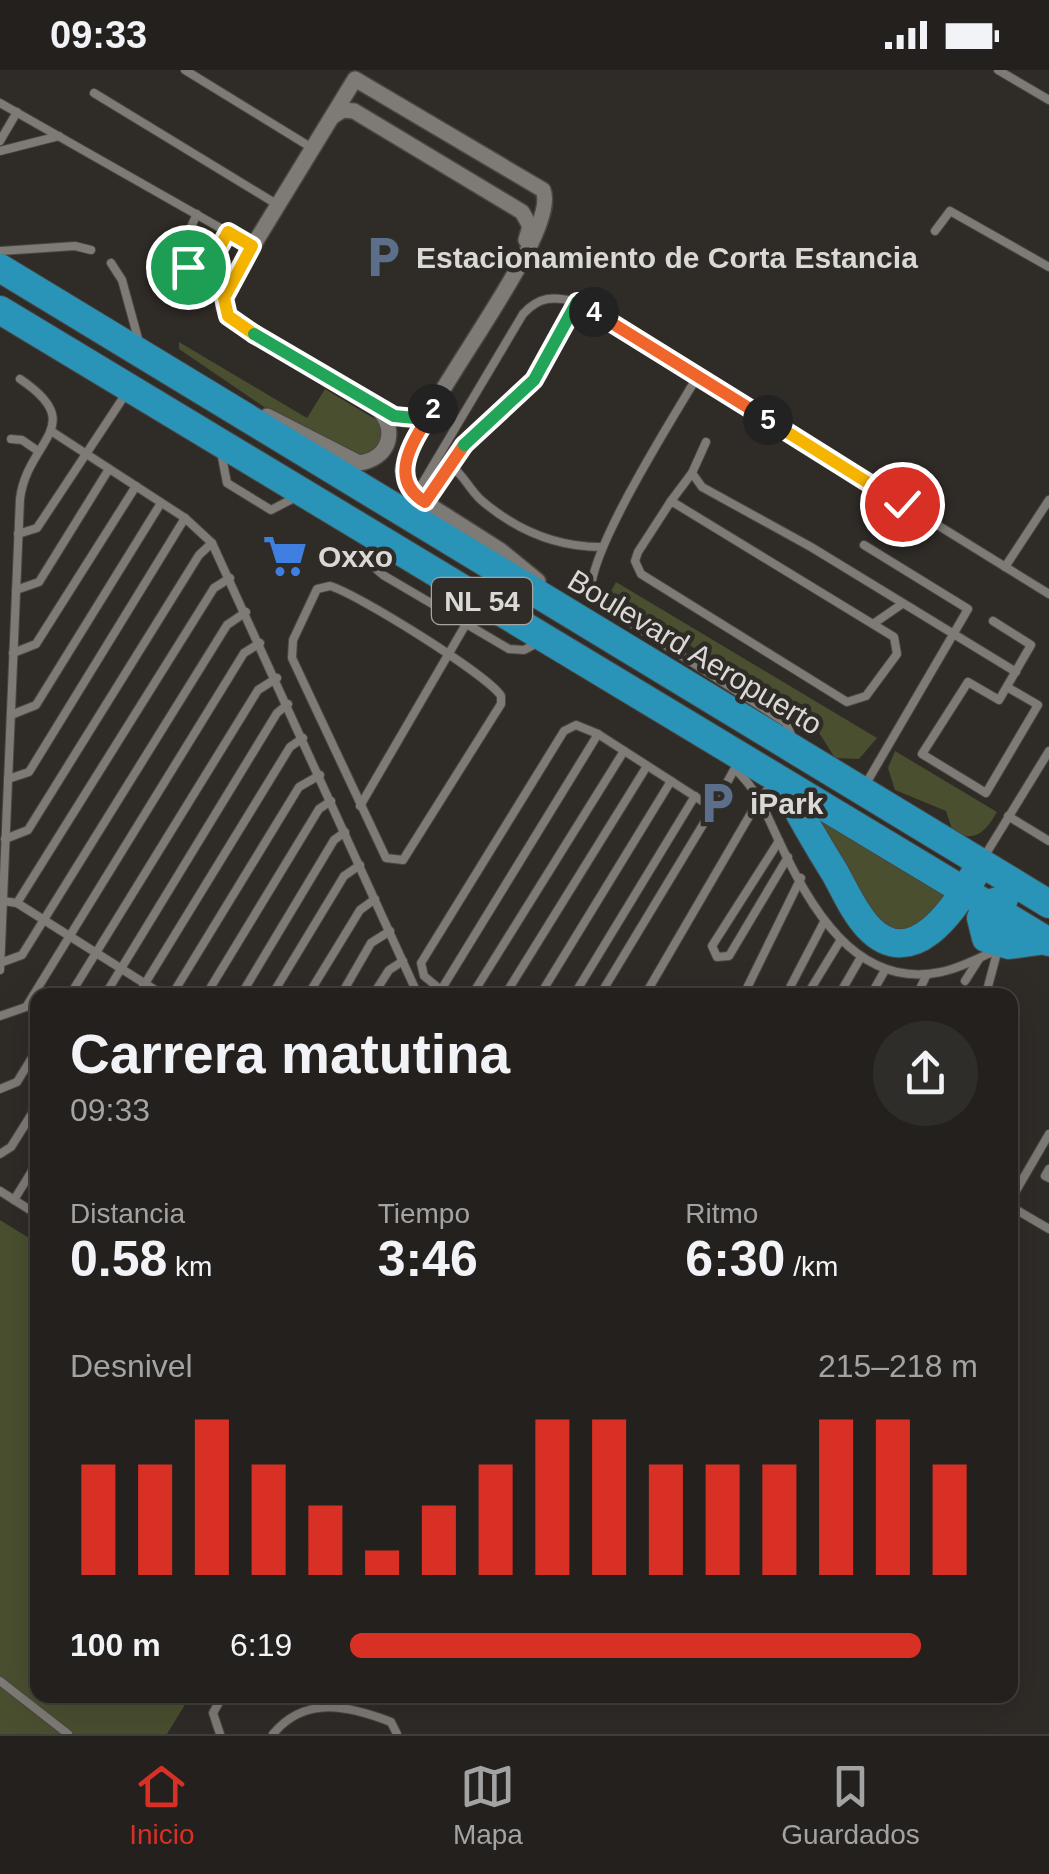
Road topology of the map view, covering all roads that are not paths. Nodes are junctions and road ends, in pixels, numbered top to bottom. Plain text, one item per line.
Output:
1 (185, 70) edge
2 (998, 70) edge
3 (94, 94) dead end
4 (1049, 100) edge
5 (0, 103) edge
6 (18, 112) junction
7 (329, 120) junction
8 (59, 136) junction
9 (0, 141) edge
10 (312, 148) junction
11 (0, 151) edge
12 (278, 205) junction
13 (197, 214) junction
14 (935, 231) dead end
15 (228, 232) junction
16 (252, 246) junction
17 (91, 250) dead end
18 (0, 251) edge
19 (111, 263) dead end
20 (516, 267) junction
21 (1049, 267) edge
22 (0, 268) edge
23 (0, 286) edge
24 (577, 302) junction
25 (0, 310) edge
26 (146, 355) junction
27 (697, 376) junction
28 (20, 380) dead end
29 (130, 388) junction
30 (208, 392) junction
31 (440, 398) junction
32 (377, 408) junction
33 (51, 432) junction
34 (11, 440) dead end
35 (706, 442) dead end
36 (38, 451) junction
37 (86, 454) junction
38 (450, 465) junction
39 (109, 469) junction
40 (692, 472) junction
41 (136, 486) junction
42 (671, 500) junction
43 (1049, 500) edge
44 (161, 502) junction
45 (414, 507) junction
46 (185, 518) junction
47 (367, 532) junction
48 (18, 534) junction
49 (212, 544) junction
50 (864, 545) dead end
51 (601, 547) junction
52 (1005, 567) junction
53 (230, 578) junction
54 (16, 590) junction
55 (1049, 594) edge
56 (902, 604) junction
57 (246, 612) junction
58 (993, 621) dead end
59 (466, 624) junction
60 (873, 624) junction
61 (954, 636) junction
62 (546, 639) junction
63 (260, 644) junction
64 (14, 653) junction
65 (448, 656) junction
66 (1016, 672) junction
67 (277, 678) junction
68 (1007, 688) junction
69 (288, 704) junction
70 (11, 716) junction
71 (598, 734) junction
72 (304, 738) junction
73 (790, 748) junction
74 (624, 750) junction
75 (1049, 751) edge
76 (738, 763) junction
77 (1045, 764) edge
78 (647, 766) junction
79 (320, 775) junction
80 (8, 780) junction
81 (671, 781) junction
82 (774, 787) junction
83 (862, 790) junction
84 (695, 796) junction
85 (332, 800) junction
86 (360, 806) junction
87 (713, 808) junction
88 (1008, 816) junction
89 (346, 832) junction
90 (6, 840) junction
91 (779, 840) junction
92 (1049, 841) edge
93 (788, 857) junction
94 (360, 865) junction
95 (980, 865) junction
96 (800, 878) junction
97 (977, 898) junction
98 (375, 899) junction
99 (3, 901) junction
100 (18, 904) junction
101 (1049, 904) edge
102 (44, 921) junction
103 (824, 922) junction
104 (390, 932) junction
105 (1048, 934) edge
106 (70, 937) junction
107 (840, 942) junction
108 (1004, 947) junction
109 (96, 952) junction
110 (861, 957) junction
111 (979, 959) junction
112 (403, 961) junction
113 (0, 962) edge
114 (122, 969) junction
115 (0, 970) edge
116 (885, 970) junction
117 (927, 974) junction
118 (965, 981) dead end
119 (145, 984) junction
120 (38, 988) edge
121 (74, 988) edge
122 (110, 988) edge
123 (142, 988) edge
124 (152, 988) edge
125 (176, 988) edge
126 (210, 988) edge
127 (245, 988) edge
128 (276, 988) edge
129 (312, 988) edge
130 (344, 988) edge
131 (377, 988) edge
132 (413, 988) edge
133 (439, 988) edge
134 (446, 988) edge
135 (476, 988) edge
136 (509, 988) edge
137 (544, 988) edge
138 (578, 988) edge
139 (604, 988) edge
140 (649, 988) edge
141 (747, 988) edge
142 (790, 988) edge
143 (811, 988) edge
144 (843, 988) edge
145 (875, 988) edge
146 (920, 988) edge
147 (988, 988) edge
148 (30, 1001) edge
149 (0, 1016) edge
150 (30, 1061) edge
151 (0, 1089) edge
152 (30, 1117) edge
153 (1049, 1134) edge
154 (0, 1154) edge
155 (1049, 1169) edge
156 (30, 1174) edge
157 (1049, 1178) edge
158 (1018, 1190) edge
159 (0, 1191) edge
160 (14, 1200) junction
161 (30, 1209) edge
162 (1018, 1209) edge
163 (1049, 1229) edge
164 (0, 1681) edge
165 (219, 1703) edge
166 (68, 1734) edge
167 (220, 1734) edge
168 (273, 1734) edge
169 (397, 1734) edge

1 - 10 lane
2 - 4 lane
3 - 12 lane
5 - 6 lane
6 - 8 lane
6 - 9 lane
7 - 10 street
7 - 20 street
7 - 20 street
8 - 11 lane
8 - 13 lane
10 - 12 street
12 - 16 street
13 - 15 lane
13 - 15 lane
14 - 21 lane
15 - 16 lane
16 - 32 street
17 - 18 lane
19 - 26 lane
20 - 31 street
22 - 26 highway, Boulevard Aeropuerto / NL 54
23 - 30 highway
24 - 27 lane
24 - 38 lane
24 - 45 lane
25 - 29 highway, NL 54
26 - 30 highway, Boulevard Aeropuerto / NL 54
27 - 51 lane
27 - 52 lane
28 - 33 lane
29 - 37 lane
29 - 47 highway, NL 54
30 - 32 street
30 - 45 highway, Boulevard Aeropuerto / NL 54
31 - 32 street
31 - 45 street
33 - 36 lane
33 - 37 lane
34 - 36 lane
35 - 40 lane
36 - 48 lane
37 - 39 lane
37 - 48 lane
38 - 45 lane
38 - 51 lane
39 - 41 lane
39 - 54 lane
40 - 42 lane
40 - 56 lane
41 - 44 lane
41 - 64 lane
42 - 60 lane
42 - 60 lane
43 - 52 lane
44 - 46 lane
44 - 70 lane
45 - 73 highway, Boulevard Aeropuerto / NL 54
46 - 49 lane
46 - 80 lane
47 - 59 lane
47 - 62 highway, NL 54
48 - 54 lane
49 - 53 lane
49 - 90 lane
50 - 61 lane
51 - 73 lane
52 - 55 lane
53 - 57 lane
53 - 100 lane
54 - 64 lane
56 - 60 lane
56 - 61 lane
57 - 63 lane
57 - 102 lane
58 - 66 lane
59 - 62 lane
59 - 65 lane
61 - 66 lane
61 - 83 lane
62 - 76 highway, NL 54
63 - 67 lane
63 - 106 lane
64 - 70 lane
65 - 86 lane
65 - 86 lane
65 - 86 lane
66 - 68 lane
67 - 69 lane
67 - 109 lane
68 - 68 lane
69 - 72 lane
69 - 114 lane
70 - 80 lane
71 - 74 lane
71 - 133 lane
71 - 134 lane
72 - 79 lane
72 - 119 lane
73 - 83 highway, Boulevard Aeropuerto / NL 54
74 - 78 lane
74 - 135 lane
75 - 77 lane
76 - 82 highway, NL 54
76 - 87 lane
77 - 88 lane
78 - 81 lane
78 - 136 lane
79 - 85 lane
79 - 125 lane
80 - 90 lane
81 - 84 lane
81 - 137 lane
82 - 91 lane
82 - 97 highway, NL 54
82 - 97 highway
82 - 140 lane
83 - 95 highway, Boulevard Aeropuerto / NL 54
84 - 87 lane
84 - 138 lane
85 - 89 lane
85 - 126 lane
87 - 139 lane
88 - 92 lane
88 - 95 lane
89 - 94 lane
89 - 127 lane
90 - 99 lane
91 - 93 lane
91 - 93 lane
93 - 96 lane
94 - 98 lane
94 - 128 lane
95 - 97 highway
95 - 101 highway, Boulevard Aeropuerto / NL 54
96 - 103 lane
96 - 141 lane
97 - 105 highway
97 - 108 highway
98 - 104 lane
98 - 129 lane
99 - 100 lane
99 - 113 lane
100 - 102 lane
102 - 106 lane
102 - 113 lane
103 - 107 lane
103 - 142 lane
104 - 112 lane
104 - 130 lane
105 - 108 highway
106 - 109 lane
106 - 120 lane
107 - 110 lane
107 - 143 lane
108 - 111 lane
108 - 147 lane
109 - 114 lane
109 - 121 lane
110 - 116 lane
110 - 144 lane
111 - 117 lane
111 - 118 lane
112 - 131 lane
112 - 132 lane
113 - 115 lane
114 - 119 lane
114 - 122 lane
116 - 117 lane
116 - 145 lane
117 - 146 lane
119 - 123 lane
119 - 124 lane
148 - 149 lane
150 - 151 lane
152 - 154 lane
153 - 158 lane
155 - 157 lane
156 - 160 lane
159 - 160 lane
160 - 161 lane
162 - 163 lane
164 - 166 lane
165 - 167 lane
168 - 169 lane

